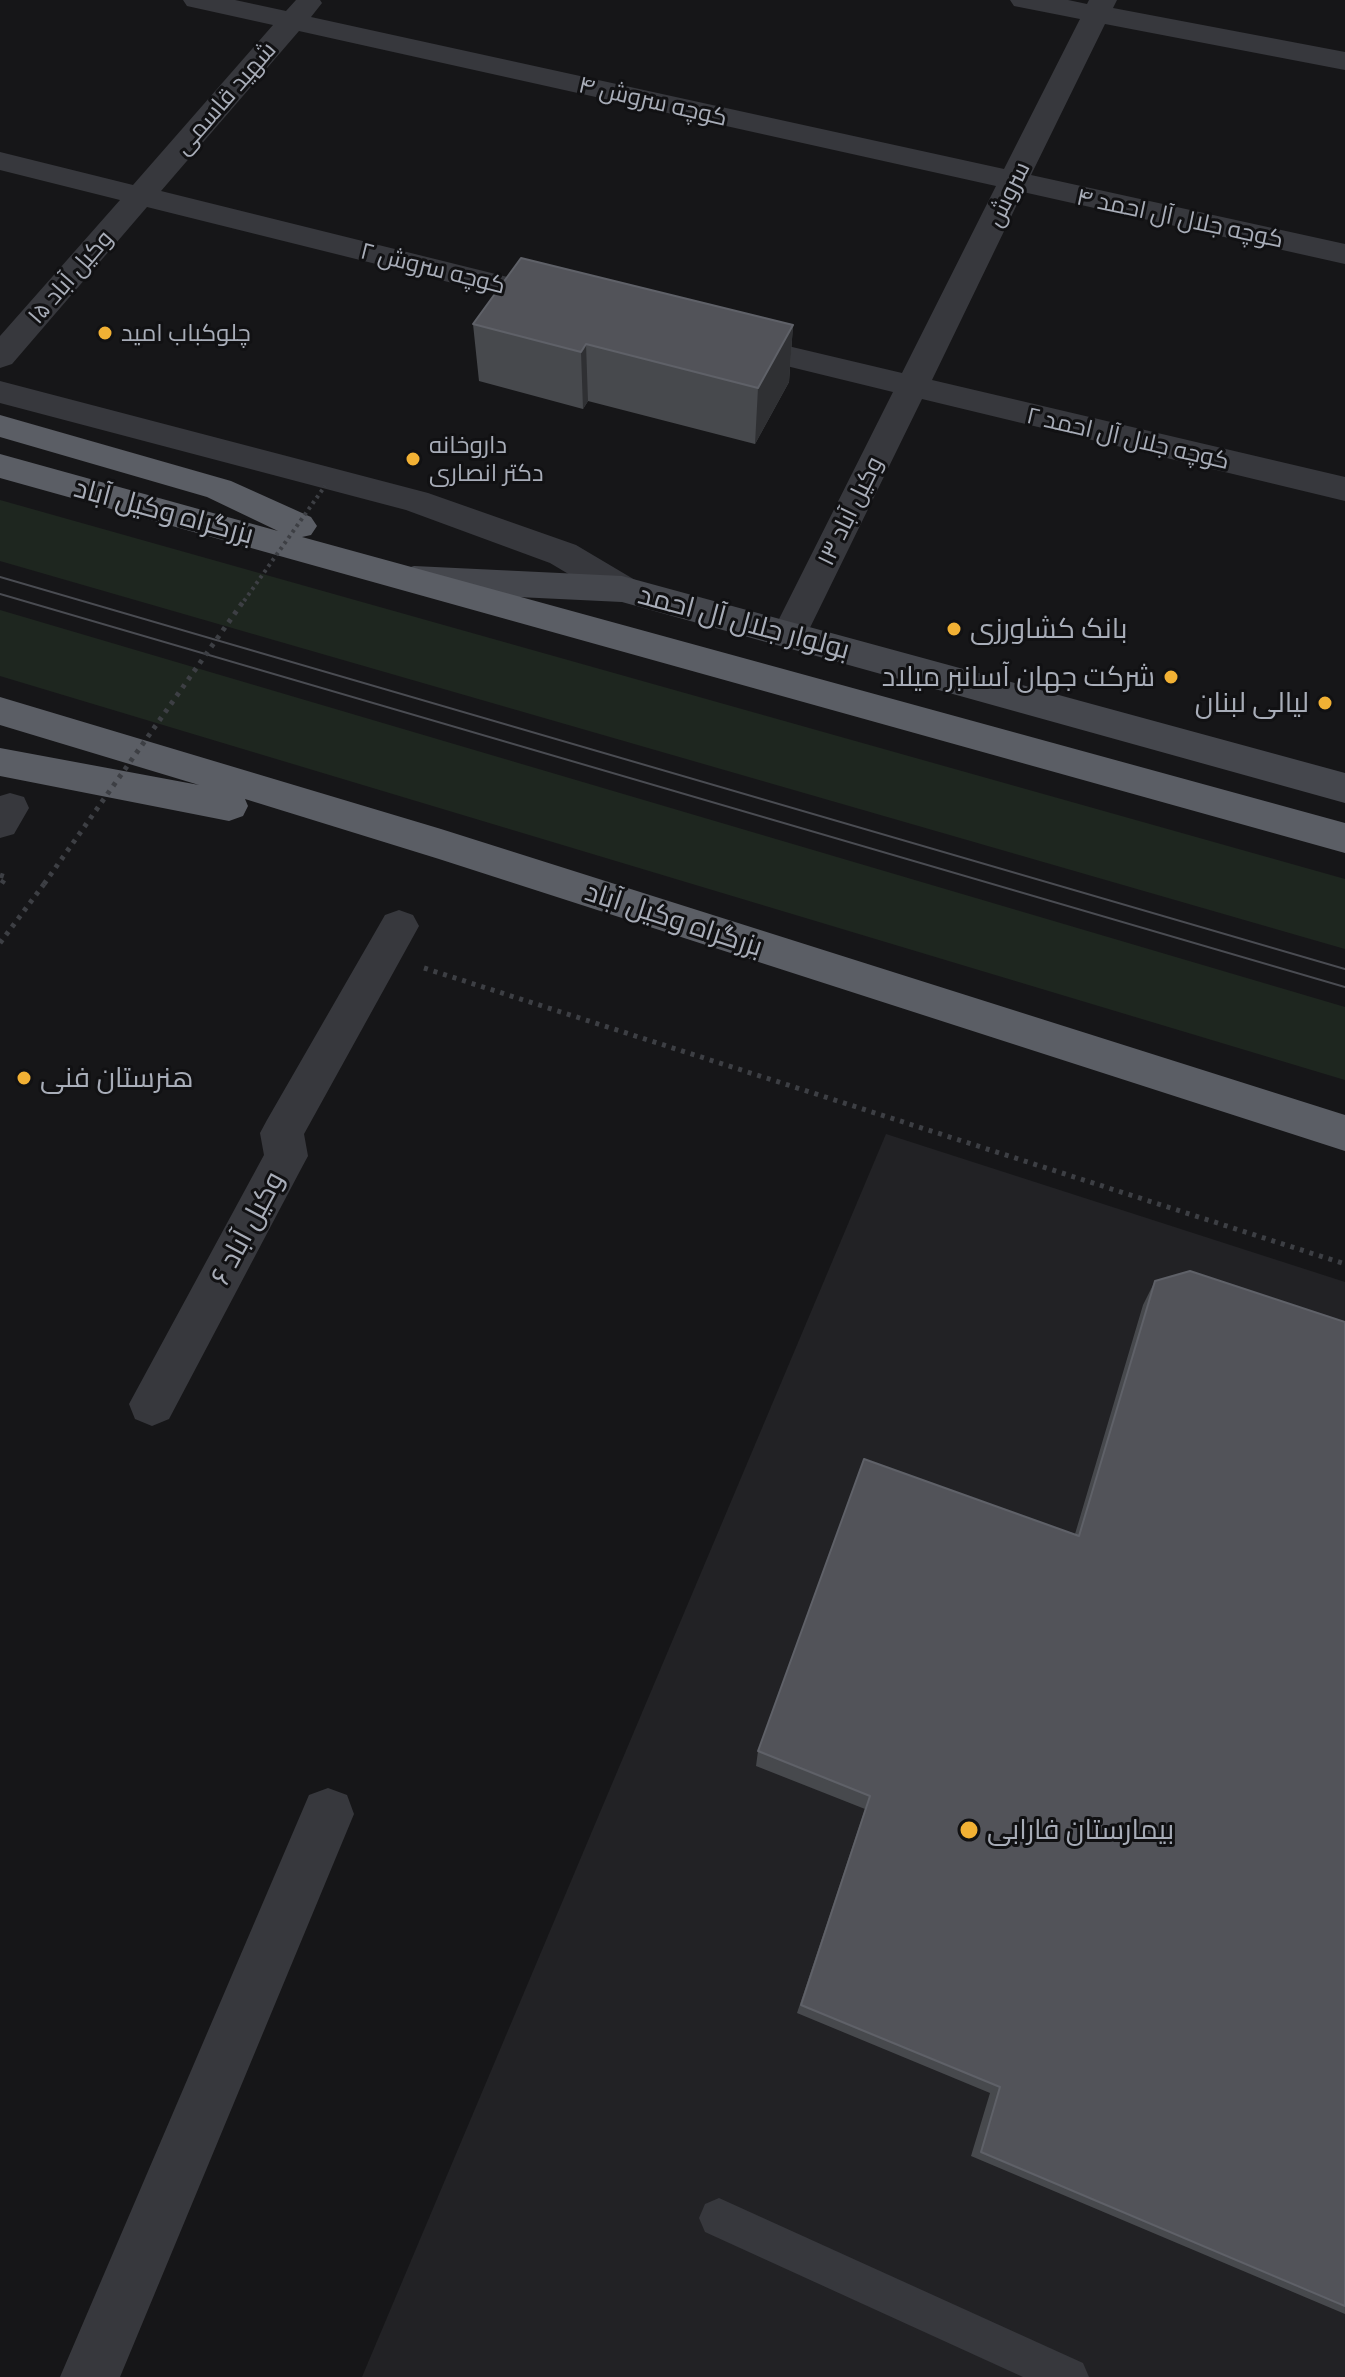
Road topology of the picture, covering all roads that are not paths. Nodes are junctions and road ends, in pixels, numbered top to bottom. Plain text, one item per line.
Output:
1 (197, 0) edge
2 (1024, 0) edge
3 (1100, 7) edge
4 (301, 10) edge
5 (1345, 61) edge
6 (0, 161) edge
7 (1014, 181) junction
8 (140, 196) junction
9 (1345, 254) edge
10 (588, 307) edge
11 (711, 338) edge
12 (0, 357) edge
13 (911, 387) junction
14 (0, 392) edge
15 (0, 426) edge
16 (0, 466) edge
17 (1345, 489) edge
18 (414, 579) junction
19 (622, 589) junction
20 (789, 635) junction
21 (0, 711) edge
22 (0, 762) edge
23 (1345, 788) edge
24 (1345, 838) edge
25 (441, 844) junction
26 (392, 940) road end
27 (1345, 1133) edge
28 (152, 1404) dead end
29 (328, 1814) dead end
30 (719, 2218) dead end
31 (90, 2377) edge
32 (1069, 2377) edge

1 - 4 street, کوچه سروش ۴
2 - 3 street
3 - 5 street
3 - 7 street, سروش
4 - 7 street, کوچه سروش ۴
4 - 8 street, شهید قاسمی
6 - 8 street, کوچه سروش ۲
7 - 9 street, کوچه جلال آل احمد ۴
7 - 13 street, سروش
8 - 10 street, کوچه سروش ۲
8 - 12 street, ۱۵ وکیل آباد
11 - 13 street
13 - 17 street, کوچه جلال آل احمد ۲
13 - 20 street, ۱۳ وکیل آباد
14 - 19 street
15 - 18 highway
16 - 18 highway, بزرگراه وکیل آباد
18 - 19 main road, بولوار جلال آل احمد
18 - 24 highway, بزرگراه وکیل آباد
19 - 20 main road, بولوار جلال آل احمد
20 - 23 main road, بولوار جلال آل احمد
21 - 25 highway, بزرگراه وکیل آباد
22 - 25 highway
25 - 27 highway, بزرگراه وکیل آباد
26 - 28 street, ۶ وکیل آباد
29 - 31 street
30 - 32 lane

